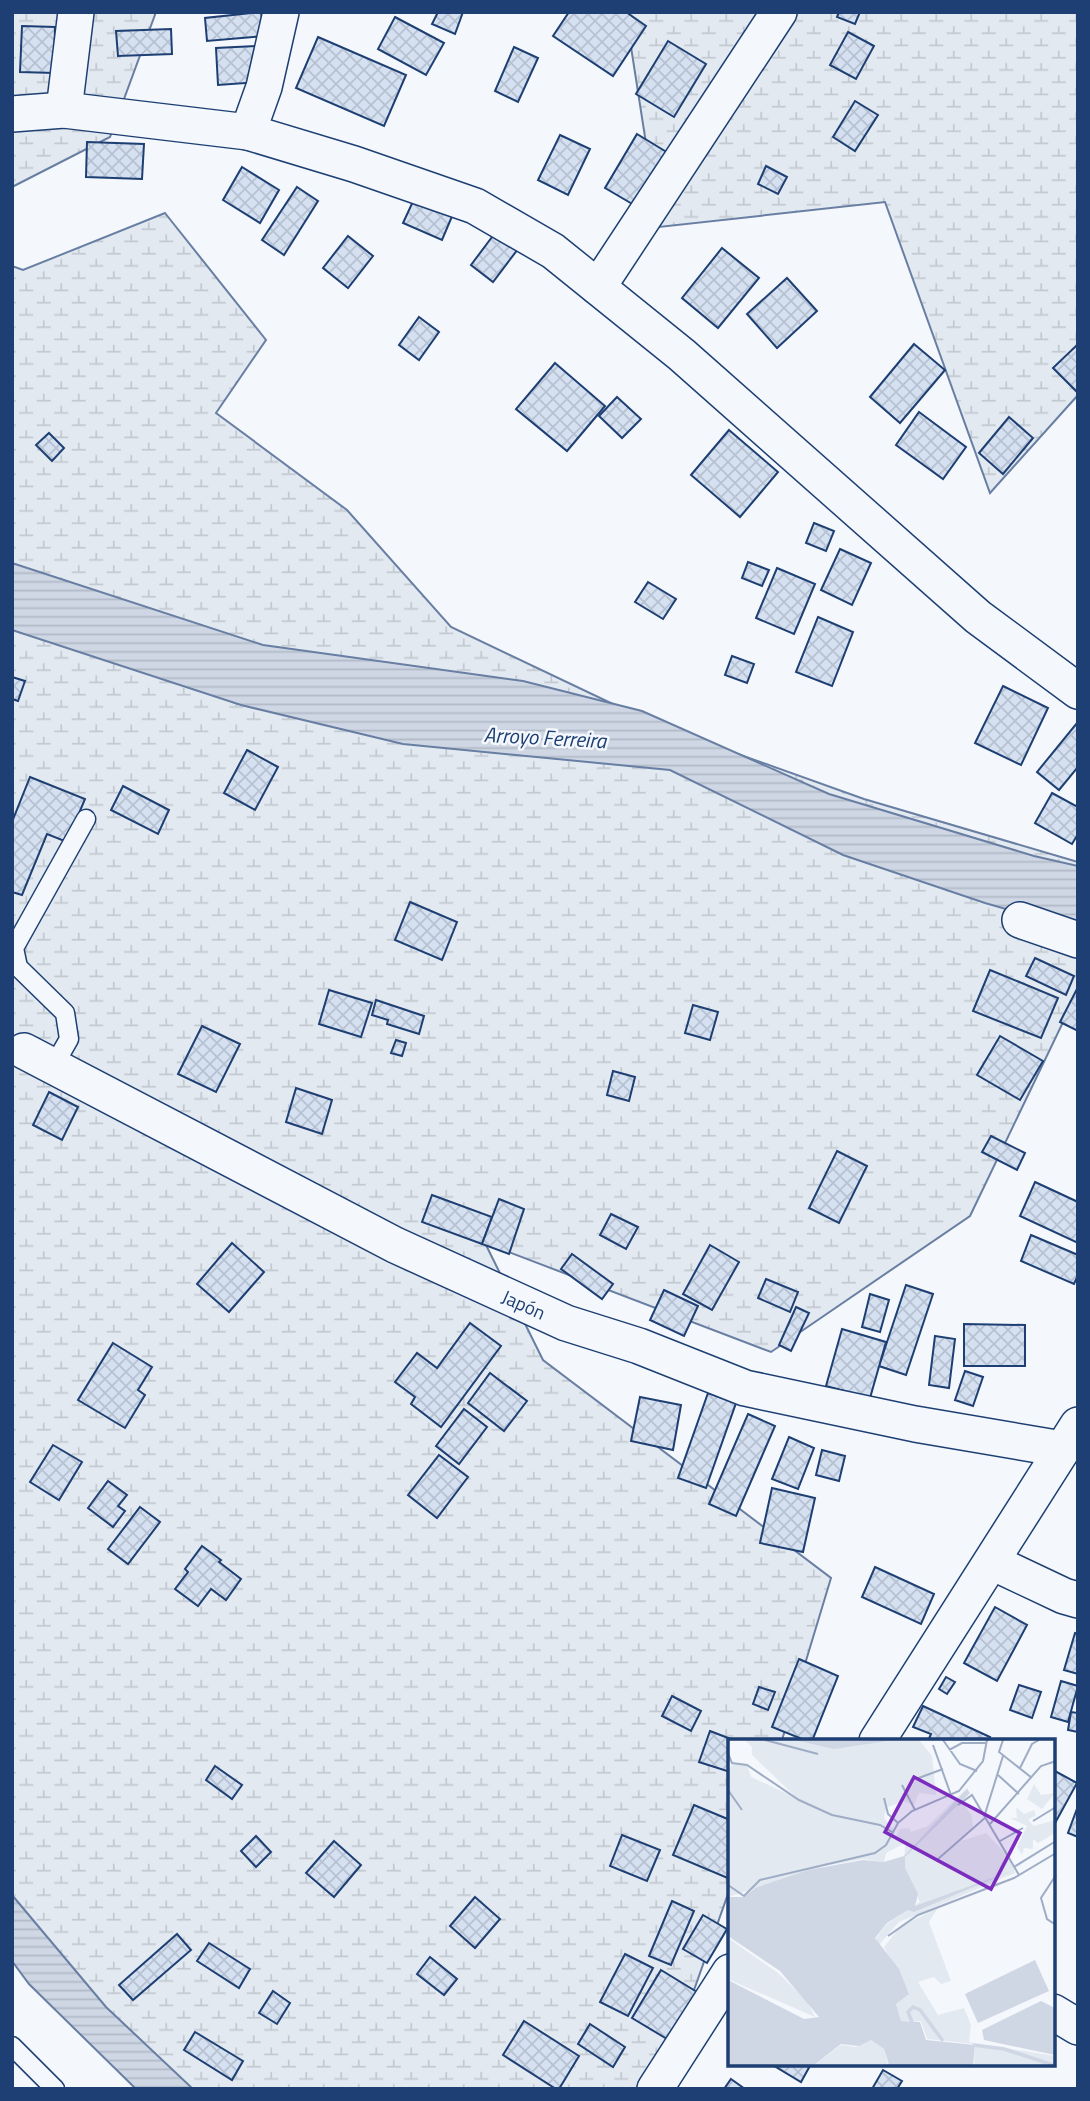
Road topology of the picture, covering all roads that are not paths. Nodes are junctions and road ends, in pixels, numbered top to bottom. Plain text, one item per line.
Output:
1 (76, 12) edge
2 (281, 12) edge
3 (779, 12) edge
4 (64, 110) junction
5 (12, 114) edge
6 (248, 132) junction
7 (598, 287) junction
8 (1078, 691) edge
9 (86, 819) dead end
10 (1020, 920) dead end
11 (1078, 940) edge
12 (39, 1059) joint
13 (1070, 1437) edge
14 (992, 1562) junction
15 (1078, 1600) edge
16 (878, 1739) edge
17 (728, 1975) edge
18 (1055, 2013) edge
19 (1078, 2027) edge
20 (12, 2046) edge
21 (55, 2089) edge
22 (655, 2089) edge

1 - 4 street
2 - 6 street
3 - 7 street
4 - 5 street
4 - 6 street
6 - 7 street
7 - 8 street
9 - 12 lane
10 - 11 street
12 - 13 street, Japón
13 - 14 street
14 - 15 street
14 - 16 street
17 - 22 street
18 - 19 street
20 - 21 lane

